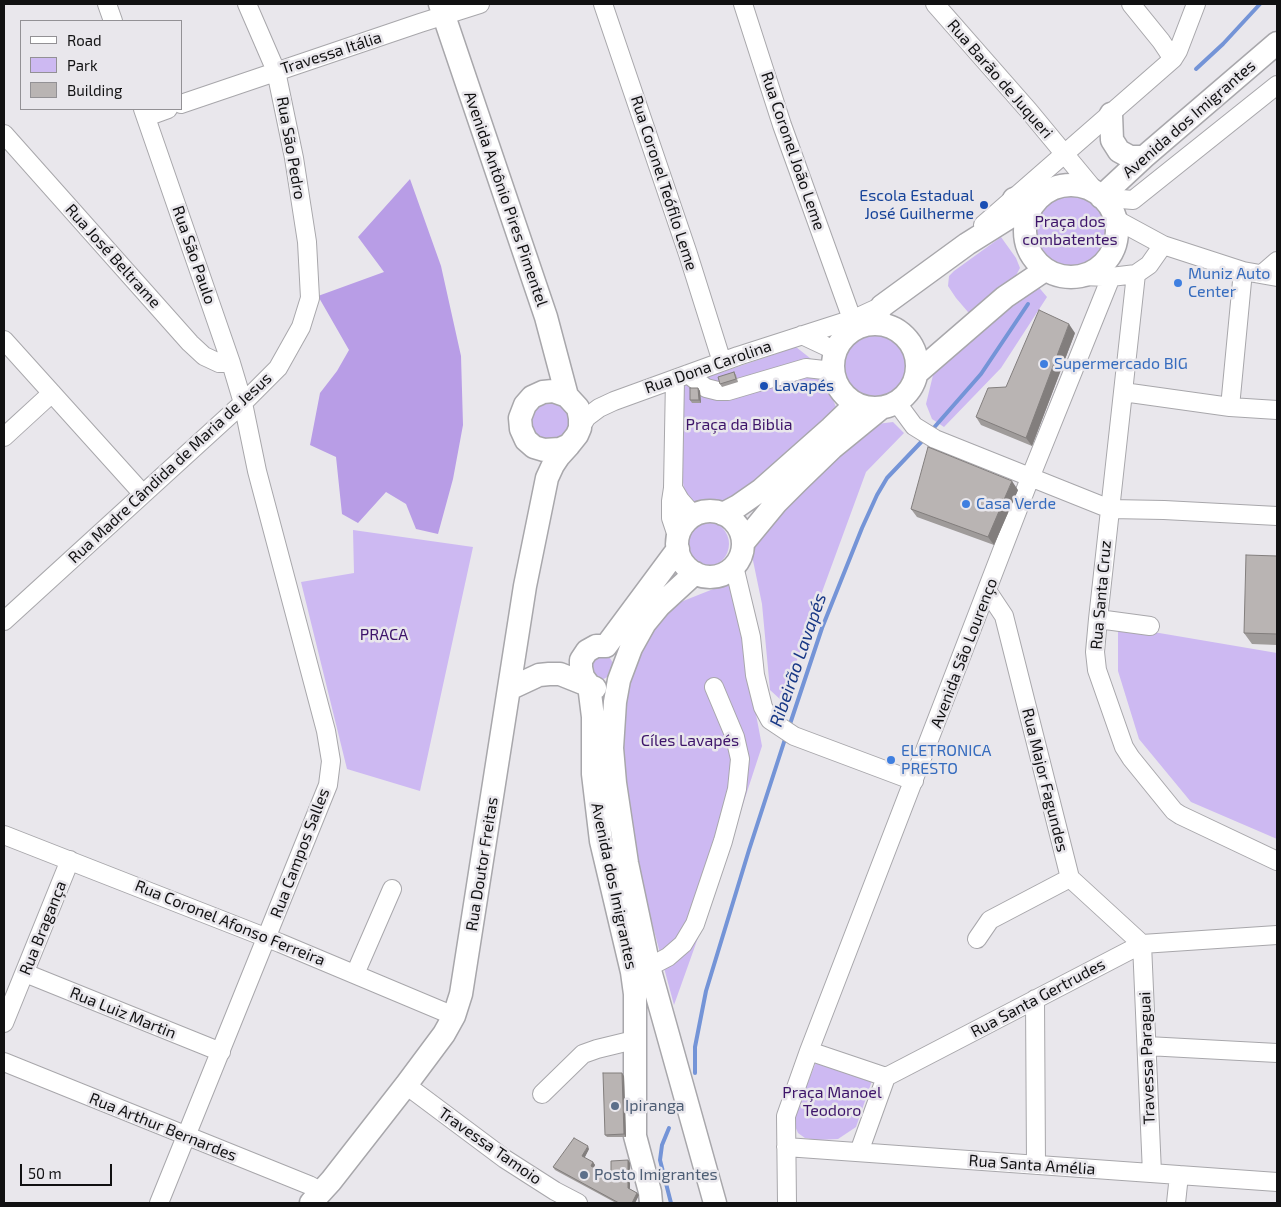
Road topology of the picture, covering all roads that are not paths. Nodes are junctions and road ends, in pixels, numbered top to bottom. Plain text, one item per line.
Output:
1 (107, 4) edge
2 (247, 4) edge
3 (480, 4) edge
4 (603, 4) edge
5 (743, 4) edge
6 (935, 4) edge
7 (1130, 4) edge
8 (1196, 4) edge
9 (435, 11) edge
10 (113, 20) edge
11 (1277, 43) edge
12 (1173, 60) junction
13 (1277, 64) edge
14 (276, 71) junction
15 (1277, 85) edge
16 (182, 104) edge
17 (162, 110) edge
18 (144, 113) edge
19 (1111, 114) junction
20 (4, 134) edge
21 (1065, 154) junction
22 (1144, 157) junction
23 (1110, 204) junction
24 (1021, 205) junction
25 (1163, 245) junction
26 (1277, 261) edge
27 (1045, 270) junction
28 (1243, 271) junction
29 (1136, 274) junction
30 (1270, 275) edge
31 (1079, 276) junction
32 (1111, 277) junction
33 (1277, 287) edge
34 (310, 298) joint
35 (866, 318) junction
36 (802, 335) junction
37 (4, 340) edge
38 (838, 346) junction
39 (722, 362) junction
40 (231, 363) junction
41 (917, 373) junction
42 (682, 377) junction
43 (835, 378) junction
44 (1123, 392) junction
45 (52, 393) junction
46 (539, 394) junction
47 (571, 400) junction
48 (614, 401) junction
49 (243, 402) junction
50 (856, 404) junction
51 (889, 406) junction
52 (1230, 407) junction
53 (1277, 410) edge
54 (575, 436) junction
55 (4, 437) edge
56 (534, 447) junction
57 (547, 478) junction
58 (1030, 478) junction
59 (673, 488) junction
60 (142, 493) junction
61 (1110, 509) junction
62 (723, 514) junction
63 (694, 516) junction
64 (1277, 516) edge
65 (743, 543) junction
66 (678, 544) junction
67 (734, 566) junction
68 (696, 573) junction
69 (988, 592) junction
70 (1098, 619) junction
71 (4, 621) edge
72 (1150, 626) dead end
73 (606, 646) junction
74 (621, 674) junction
75 (589, 685) junction
76 (714, 687) dead end
77 (509, 689) junction
78 (914, 781) junction
79 (4, 835) edge
80 (70, 860) junction
81 (1277, 861) edge
82 (1070, 878) junction
83 (392, 889) dead end
84 (1277, 935) edge
85 (267, 938) junction
86 (976, 939) dead end
87 (1142, 944) junction
88 (649, 967) junction
89 (25, 973) junction
90 (355, 974) junction
91 (1035, 999) junction
92 (454, 1016) junction
93 (4, 1023) edge
94 (634, 1040) junction
95 (1147, 1046) junction
96 (809, 1051) junction
97 (221, 1052) junction
98 (1277, 1052) edge
99 (4, 1062) edge
100 (886, 1077) junction
101 (406, 1086) junction
102 (542, 1094) dead end
103 (186, 1136) junction
104 (786, 1147) junction
105 (859, 1152) junction
106 (1036, 1165) junction
107 (1152, 1173) junction
108 (1179, 1175) junction
109 (1277, 1182) edge
110 (551, 1197) edge
111 (317, 1198) edge
112 (159, 1203) edge
113 (578, 1203) edge
114 (651, 1203) edge
115 (715, 1203) edge
116 (787, 1203) edge
117 (1176, 1203) edge

1 - 10 street
2 - 14 street, Rua São Pedro
3 - 9 street, Travessa Itália
4 - 39 street, Rua Coronel Teófilo Leme
5 - 35 street, Rua Coronel João Leme
6 - 21 street, Rua Barão de Juqueri
7 - 12 street
8 - 12 street
9 - 14 street, Travessa Itália
9 - 46 main road, Avenida Antônio Pires Pimentel
9 - 47 main road, Avenida Antônio Pires Pimentel
11 - 22 main road, Avenida dos Imigrantes
12 - 19 street, Rua Dona Carolina
13 - 23 main road, Avenida dos Imigrantes
14 - 16 street, Travessa Itália
14 - 34 street, Rua São Pedro
15 - 23 street
17 - 18 street
18 - 40 street, Rua São Paulo
19 - 21 street, Rua Dona Carolina
19 - 22 main road
20 - 40 street, Rua José Beltrame
21 - 23 street
21 - 24 street, Rua Dona Carolina
22 - 23 main road, Avenida dos Imigrantes
23 - 24 main road
23 - 25 street
23 - 31 main road
24 - 27 main road
24 - 35 main road, Rua Dona Carolina
25 - 28 street
25 - 29 street
26 - 30 street
27 - 31 main road
27 - 41 main road
28 - 30 street
28 - 52 street
29 - 32 street
29 - 44 street, Rua Santa Cruz
30 - 33 street
31 - 32 street
32 - 58 street, Avenida São Lourenço
34 - 49 street, Rua Madre Cândida de Maria de Jesus
35 - 36 street, Rua Dona Carolina
35 - 38 main road
35 - 41 main road
36 - 38 street
36 - 39 street, Rua Dona Carolina
37 - 45 street
38 - 43 main road
39 - 42 street, Rua Dona Carolina
40 - 49 street, Rua São Paulo
41 - 51 main road
42 - 43 street
42 - 48 street, Rua Dona Carolina
42 - 59 street
43 - 50 main road
44 - 52 street
44 - 61 street, Rua Santa Cruz
45 - 55 street
45 - 60 street
46 - 47 main road
46 - 56 main road
47 - 48 street, Rua Dona Carolina
47 - 54 main road, Avenida Antônio Pires Pimentel
48 - 54 street, Rua Dona Carolina
49 - 60 street, Rua Madre Cândida de Maria de Jesus
49 - 85 street, Rua Campos Salles
50 - 51 main road
50 - 62 main road
51 - 58 street
51 - 65 main road
52 - 53 street
54 - 56 main road
54 - 57 main road, Rua Doutor Freitas
56 - 57 main road, Rua Doutor Freitas
57 - 77 main road, Rua Doutor Freitas
58 - 61 street
58 - 69 street, Avenida São Lourenço
59 - 63 street
59 - 66 street
60 - 71 street, Rua Madre Cândida de Maria de Jesus
61 - 64 street
61 - 70 street, Rua Santa Cruz
62 - 63 main road
62 - 65 main road
63 - 66 main road
65 - 67 main road
66 - 68 main road
66 - 73 main road
67 - 68 main road
67 - 78 street
68 - 74 main road, Avenida dos Imigrantes
69 - 78 street, Avenida São Lourenço
69 - 82 street, Rua Major Fagundes
70 - 72 street
70 - 81 street, Rua Santa Cruz
73 - 74 main road
73 - 75 main road, Avenida dos Imigrantes
74 - 75 main road
74 - 88 main road, Avenida dos Imigrantes
75 - 77 main road
75 - 94 main road, Avenida dos Imigrantes
76 - 88 street
77 - 92 main road, Rua Doutor Freitas
78 - 96 street, Avenida São Lourenço
79 - 80 street, Rua Coronel Afonso Ferreira
80 - 85 street, Rua Coronel Afonso Ferreira
80 - 89 street, Rua Bragança
82 - 86 street
82 - 87 street
83 - 90 street
84 - 87 street, Rua Santa Gertrudes
85 - 90 street, Rua Coronel Afonso Ferreira
85 - 97 street, Rua Campos Salles
87 - 91 street, Rua Santa Gertrudes
87 - 95 street, Travessa Paraguai
88 - 115 main road, Avenida dos Imigrantes
89 - 93 street, Rua Bragança
89 - 97 street, Rua Luiz Martin
90 - 92 street, Rua Coronel Afonso Ferreira
91 - 100 street, Rua Santa Gertrudes
91 - 106 street
92 - 101 main road, Rua Doutor Freitas
94 - 102 street
94 - 114 main road, Avenida dos Imigrantes
95 - 98 street
95 - 107 street, Travessa Paraguai
96 - 100 street
96 - 104 street, Avenida São Lourenço
97 - 103 street, Rua Campos Salles
99 - 103 street, Rua Arthur Bernardes
100 - 105 street
101 - 110 street, Travessa Tamoio
101 - 111 main road, Rua Doutor Freitas
103 - 111 street, Rua Arthur Bernardes
103 - 112 street, Rua Campos Salles
104 - 105 street, Rua Santa Amélia
104 - 116 street, Avenida São Lourenço
105 - 106 street, Rua Santa Amélia
106 - 107 street, Rua Santa Amélia
107 - 108 street, Rua Santa Amélia
108 - 109 street, Rua Santa Amélia
108 - 117 street
110 - 113 street, Travessa Tamoio

